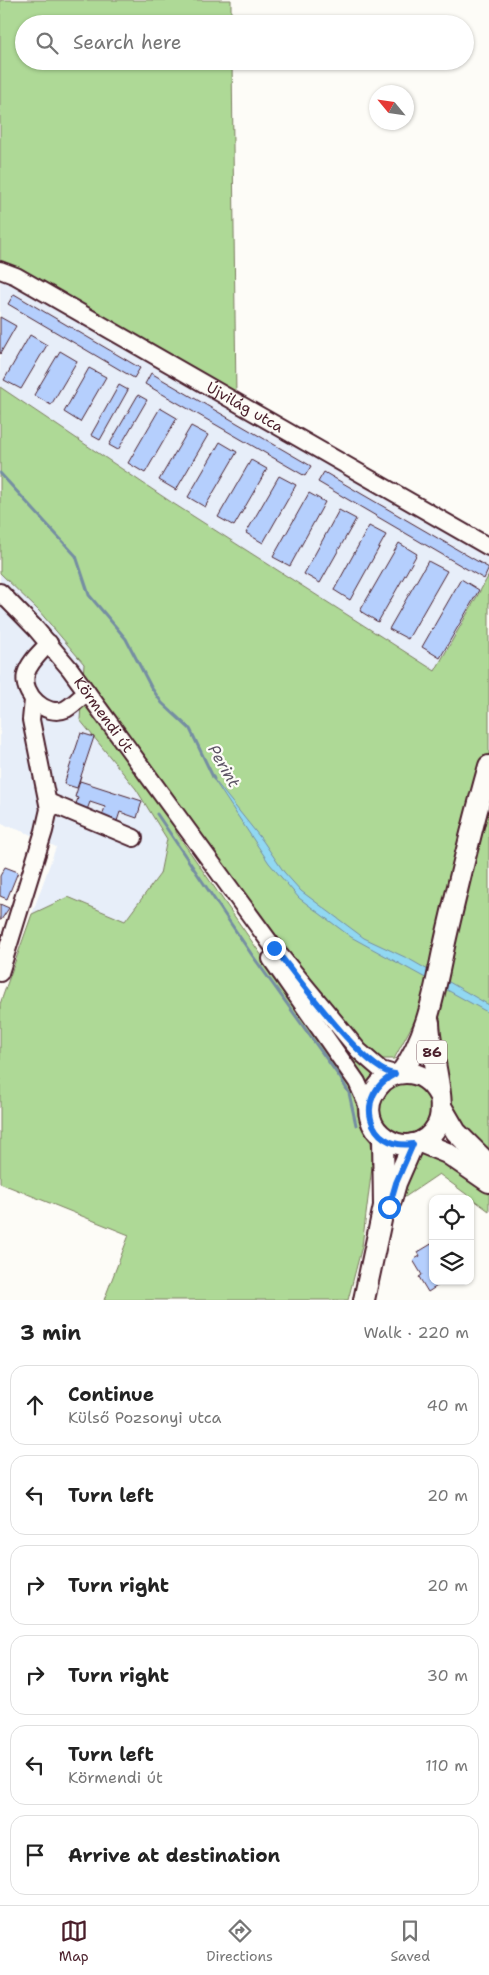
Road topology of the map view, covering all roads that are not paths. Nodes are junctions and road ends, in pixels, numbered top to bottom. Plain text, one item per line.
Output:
1 (1, 264) edge
2 (489, 547) edge
3 (0, 592) edge
4 (49, 643) junction
5 (87, 692) junction
6 (33, 700) junction
7 (489, 766) edge
8 (48, 802) junction
9 (134, 838) dead end
10 (198, 846) junction
11 (0, 973) edge
12 (430, 1010) junction
13 (398, 1074) junction
14 (440, 1102) junction
15 (370, 1109) junction
16 (383, 1138) junction
17 (417, 1143) junction
18 (489, 1164) edge
19 (489, 1182) edge
20 (375, 1251) junction
21 (364, 1300) edge

1 - 2 street, Újvilág utca
3 - 4 street, Körmendi út
4 - 5 street, Körmendi út
4 - 6 street
5 - 6 street
5 - 10 street, Körmendi út
6 - 8 street
7 - 12 main road, 86
8 - 9 street
8 - 11 street
10 - 13 street, Körmendi út
10 - 15 street, Körmendi út
12 - 13 main road, 86
12 - 14 main road, 86
13 - 14 main road, 86
13 - 15 main road, 86
14 - 17 main road, 86
14 - 18 main road, 86
15 - 16 main road
16 - 17 main road
16 - 20 main road
17 - 19 main road
17 - 20 main road
20 - 21 main road

